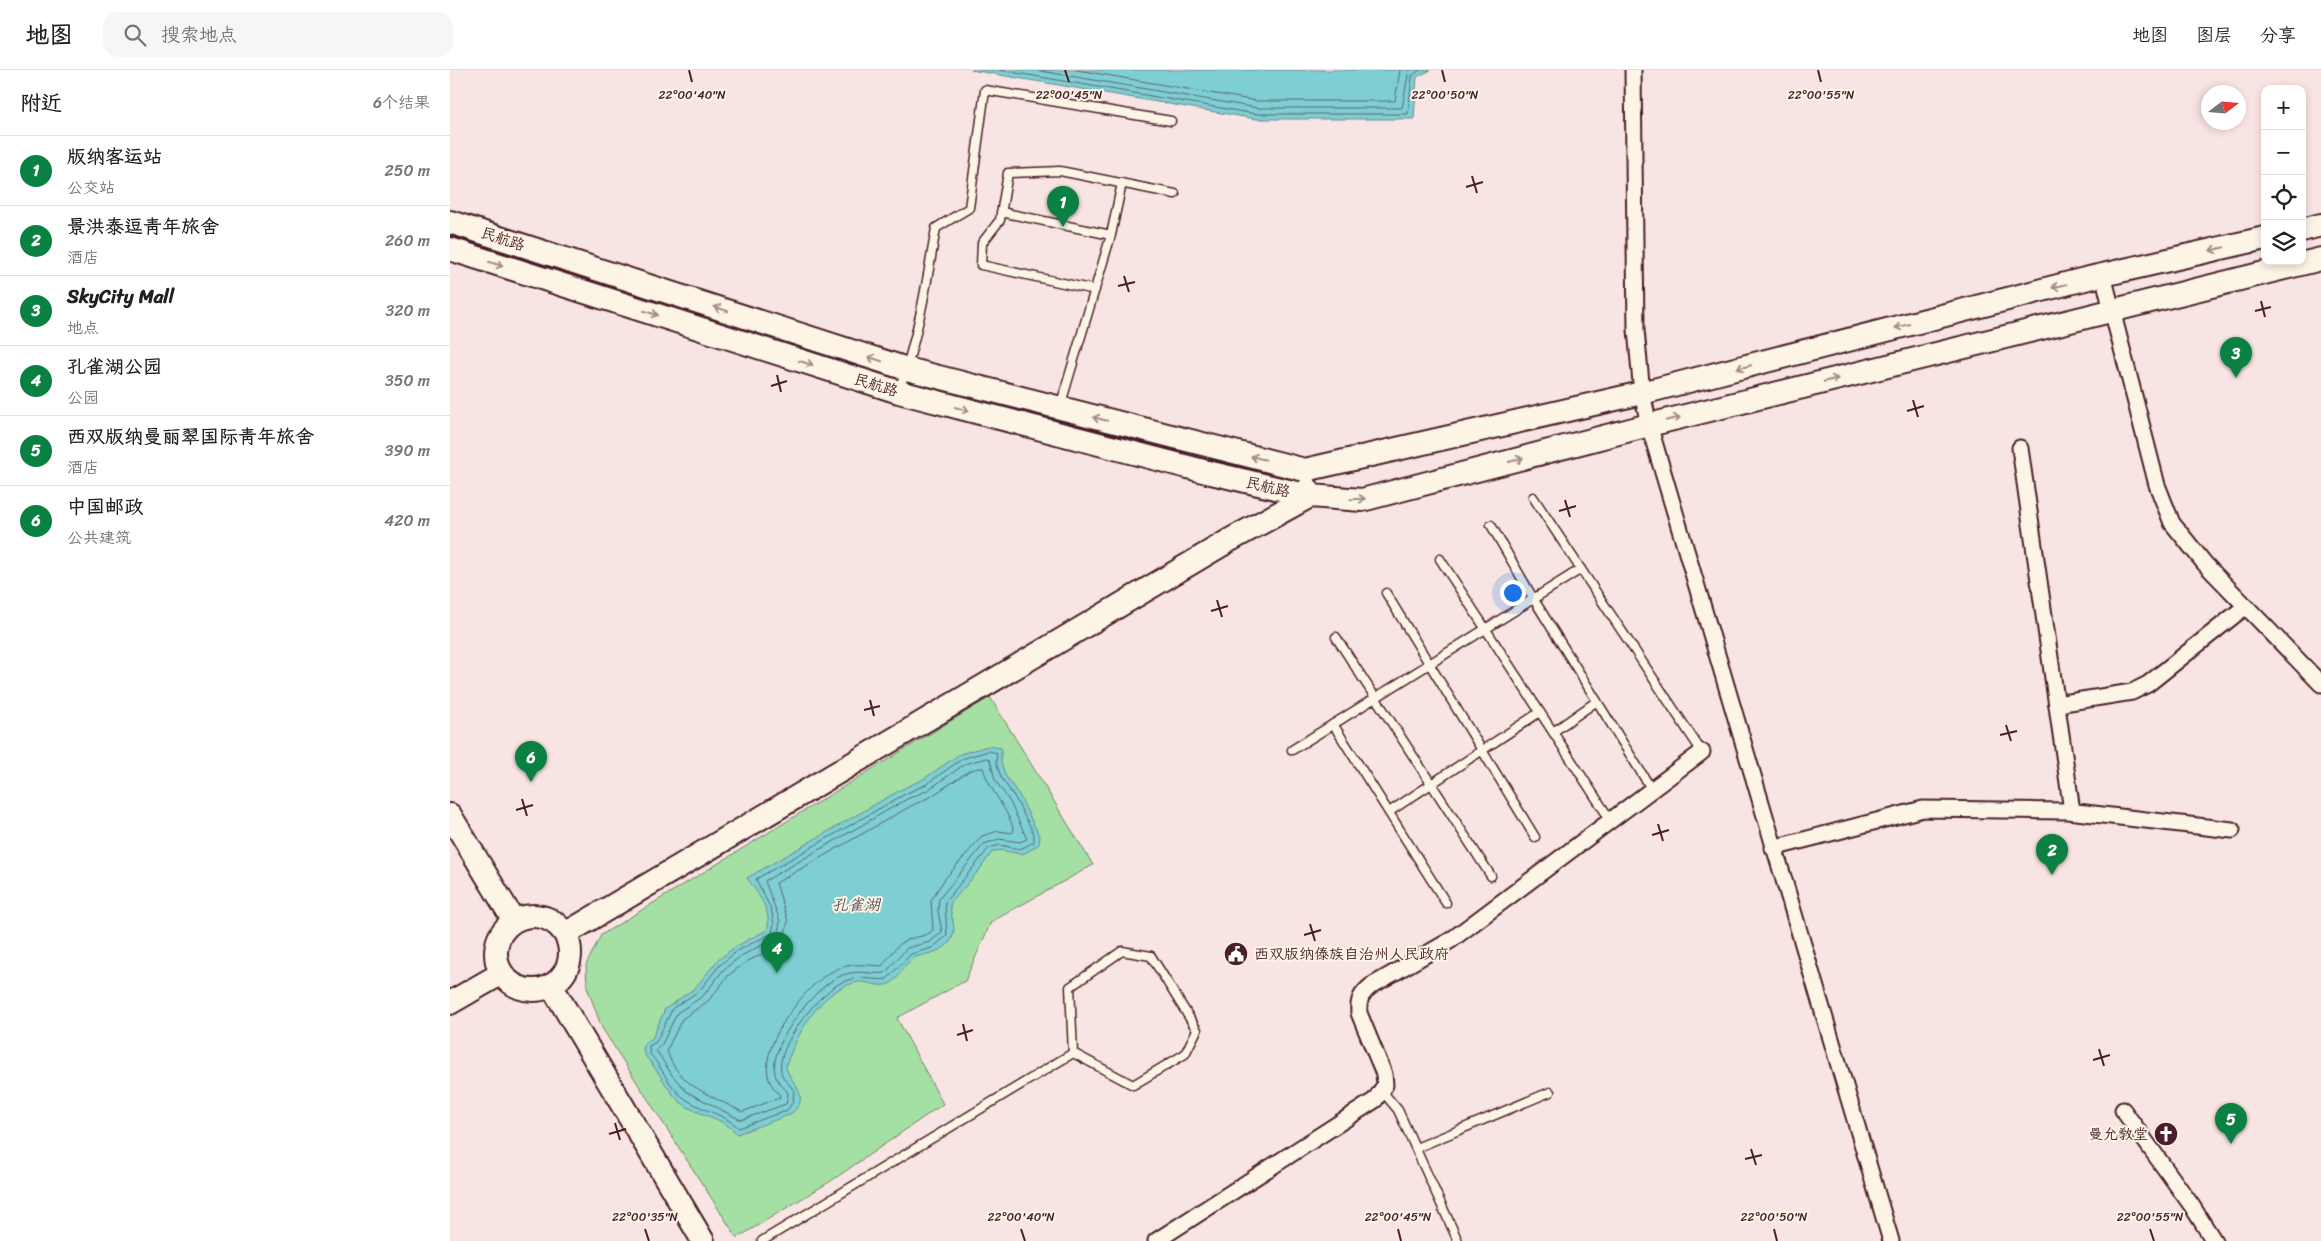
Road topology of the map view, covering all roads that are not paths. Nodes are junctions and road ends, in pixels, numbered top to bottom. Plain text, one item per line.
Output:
1 (1633, 70) edge
2 (1171, 121) dead end
3 (1122, 183) junction
4 (1175, 194) dead end
5 (1001, 212) junction
6 (450, 222) edge
7 (2321, 225) edge
8 (2306, 229) edge
9 (1111, 235) junction
10 (2261, 239) edge
11 (450, 249) edge
12 (2321, 259) edge
13 (2103, 275) junction
14 (1095, 290) junction
15 (2112, 310) junction
16 (907, 369) junction
17 (899, 392) junction
18 (1642, 393) junction
19 (1060, 408) junction
20 (1649, 425) junction
21 (2020, 448) dead end
22 (1305, 470) junction
23 (1310, 496) junction
24 (1533, 497) dead end
25 (1491, 525) dead end
26 (1440, 559) dead end
27 (1580, 569) junction
28 (1386, 593) dead end
29 (1533, 598) junction
30 (2246, 606) junction
31 (1486, 628) junction
32 (1336, 637) dead end
33 (1429, 664) junction
34 (2321, 684) edge
35 (1375, 698) junction
36 (1597, 701) junction
37 (2057, 704) junction
38 (1540, 712) junction
39 (1333, 724) junction
40 (1553, 732) junction
41 (1292, 750) dead end
42 (1482, 750) junction
43 (1702, 752) joint
44 (1432, 784) junction
45 (1652, 790) junction
46 (2072, 811) junction
47 (1389, 812) junction
48 (451, 818) edge
49 (1611, 821) junction
50 (2232, 830) dead end
51 (1535, 837) dead end
52 (1773, 848) junction
53 (1491, 876) dead end
54 (1446, 903) dead end
55 (514, 921) junction
56 (565, 934) junction
57 (502, 973) junction
58 (551, 985) junction
59 (450, 1003) edge
60 (1073, 1053) junction
61 (1382, 1091) junction
62 (1550, 1092) dead end
63 (2123, 1110) dead end
64 (1416, 1148) junction
65 (703, 1241) edge
66 (762, 1241) edge
67 (1156, 1241) edge
68 (1458, 1241) edge
69 (1891, 1241) edge
70 (2214, 1241) edge

1 - 18 street
2 - 16 lane
3 - 4 lane
3 - 5 lane
3 - 9 lane
5 - 9 lane
5 - 14 lane
16 -> 6 main road, 民航路
7 - 8 main road
9 - 14 lane
10 -> 13 main road
11 -> 17 main road, 民航路
12 - 15 main road, 民航路
13 - 15 street
13 -> 18 main road
14 - 19 lane
20 -> 15 main road, 民航路
15 - 30 street
16 - 17 lane
16 - 19 main road, 民航路
17 -> 23 main road, 民航路
18 - 20 street
18 - 22 main road
22 -> 19 main road, 民航路
23 -> 20 main road, 民航路
20 - 52 street
21 - 37 street
22 - 23 main road
23 - 56 main road
24 - 27 lane
25 - 29 lane
26 - 31 lane
27 - 29 lane
27 - 43 lane
28 - 33 lane
29 - 31 lane
29 - 36 lane
30 - 34 street
30 - 37 street
31 - 33 lane
31 - 38 lane
32 - 35 lane
33 - 35 lane
33 - 42 lane
35 - 39 lane
35 - 44 lane
36 - 40 lane
36 - 45 lane
37 - 46 street
38 - 40 lane
38 - 42 lane
39 - 41 lane
39 - 47 lane
40 - 49 lane
42 - 44 lane
42 - 51 lane
43 - 45 street
44 - 47 lane
44 - 53 lane
45 - 49 street
46 - 50 street
46 - 52 street
47 - 54 lane
48 - 55 main road
49 - 61 street
52 - 69 street
55 - 56 main road
55 - 57 main road
56 - 58 main road
57 - 58 main road
57 - 59 main road
58 - 65 main road
60 - 60 lane
60 - 66 lane
61 - 64 lane
61 - 67 street
62 - 64 lane
63 - 70 street
64 - 68 lane

